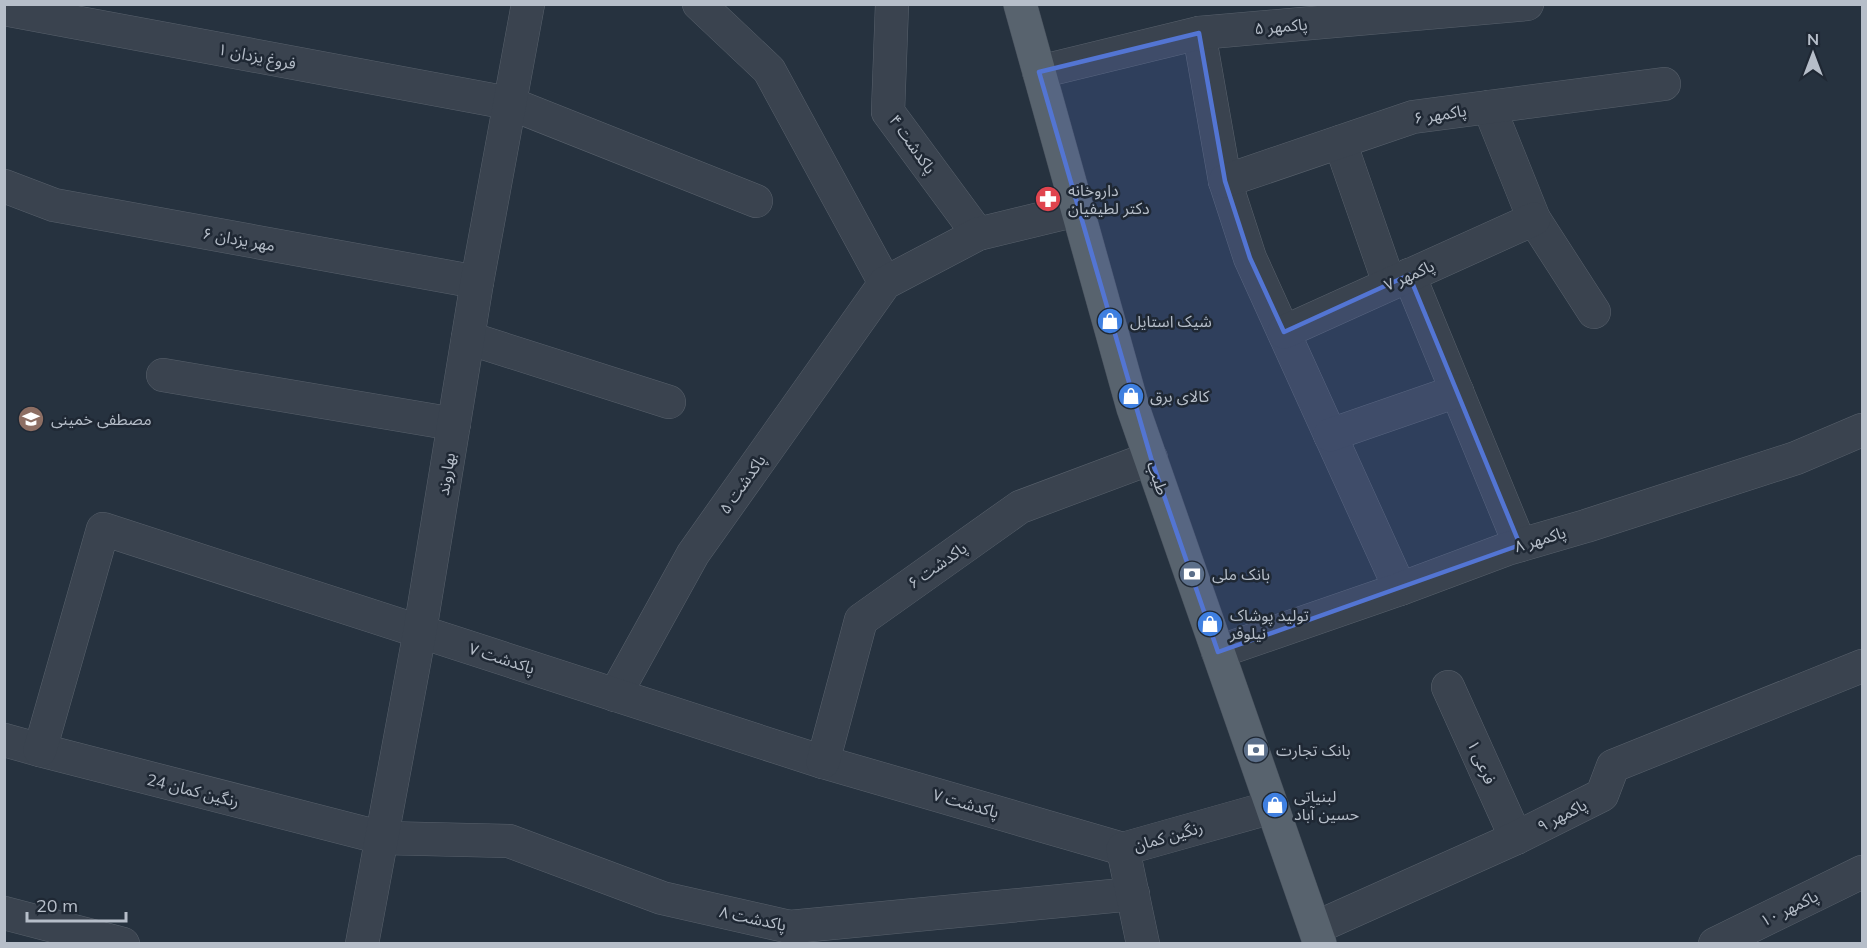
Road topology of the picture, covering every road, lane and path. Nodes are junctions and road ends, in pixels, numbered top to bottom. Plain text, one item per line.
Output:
1 (528, 4) edge
2 (699, 4) edge
3 (892, 4) edge
4 (1020, 4) edge
5 (1527, 4) edge
6 (4, 9) edge
7 (1199, 33) junction
8 (1040, 72) junction
9 (1664, 84) dead end
10 (509, 103) junction
11 (1489, 107) junction
12 (1340, 142) junction
13 (1225, 181) junction
14 (4, 186) edge
15 (756, 201) dead end
16 (1077, 210) junction
17 (1534, 219) junction
18 (978, 234) junction
19 (1399, 279) junction
20 (477, 282) junction
21 (885, 283) junction
22 (1594, 312) dead end
23 (1284, 332) junction
24 (468, 338) junction
25 (163, 375) dead end
26 (1457, 391) junction
27 (669, 402) dead end
28 (454, 424) junction
29 (1863, 430) edge
30 (1330, 435) junction
31 (1151, 458) junction
32 (1520, 545) junction
33 (1400, 589) junction
34 (420, 631) junction
35 (1218, 652) junction
36 (1863, 666) edge
37 (1448, 687) dead end
38 (615, 695) junction
39 (4, 740) edge
40 (40, 750) junction
41 (823, 762) junction
42 (1272, 807) junction
43 (383, 838) junction
44 (1516, 838) junction
45 (1123, 849) junction
46 (1863, 872) edge
47 (1133, 894) junction
48 (4, 913) edge
49 (1318, 936) edge
50 (123, 944) edge
51 (362, 944) edge
52 (1143, 944) edge
53 (1715, 944) edge

1 - 10 street, بهاروند
2 - 21 street
3 - 18 street, پاکدشت ۴
4 - 8 main road, طیب
5 - 7 street, پاکمهر ۵
6 - 10 street, فروغ یزدان ۱
7 - 8 street, پاکمهر ۵
7 - 13 street
8 - 16 main road, طیب
9 - 11 street, پاکمهر ۶
10 - 15 street, فروغ یزدان ۱
10 - 20 street, بهاروند
11 - 12 street, پاکمهر ۶
11 - 17 street
12 - 13 street, پاکمهر ۶
12 - 19 street
13 - 23 street
14 - 20 street, مهر یزدان ۶
16 - 18 street
16 - 31 main road, طیب
17 - 19 street, پاکمهر ۷
17 - 22 street
18 - 21 street
19 - 23 street, پاکمهر ۷
19 - 26 street
20 - 24 street, بهاروند
21 - 38 street, پاکدشت ۵
23 - 30 street
24 - 27 street
24 - 28 street, بهاروند
25 - 28 street
26 - 30 street
26 - 32 street
28 - 34 street, بهاروند
29 - 32 street, پاکمهر ۸
30 - 33 street
31 - 35 main road, طیب
31 - 41 street, پاکدشت ۶
32 - 33 street, پاکمهر ۸
33 - 35 street, پاکمهر ۸
34 - 38 street, پاکدشت ۷
34 - 40 street, پاکدشت ۷
34 - 43 street, بهاروند
35 - 42 main road, طیب
36 - 44 street, پاکمهر ۹
37 - 44 street, فرعی ۱
38 - 41 street, پاکدشت ۷
39 - 40 street, رنگین کمان 24
40 - 43 street, رنگین کمان 24
41 - 45 street, پاکدشت ۷
42 - 45 street, رنگین کمان
42 - 49 main road, طیب
43 - 47 street, پاکدشت ۸
43 - 51 street, بهاروند
44 - 49 street, پاکمهر ۹
45 - 47 street, رنگین کمان
46 - 53 street, پاکمهر ۱۰
47 - 52 street, رنگین کمان
48 - 50 street

